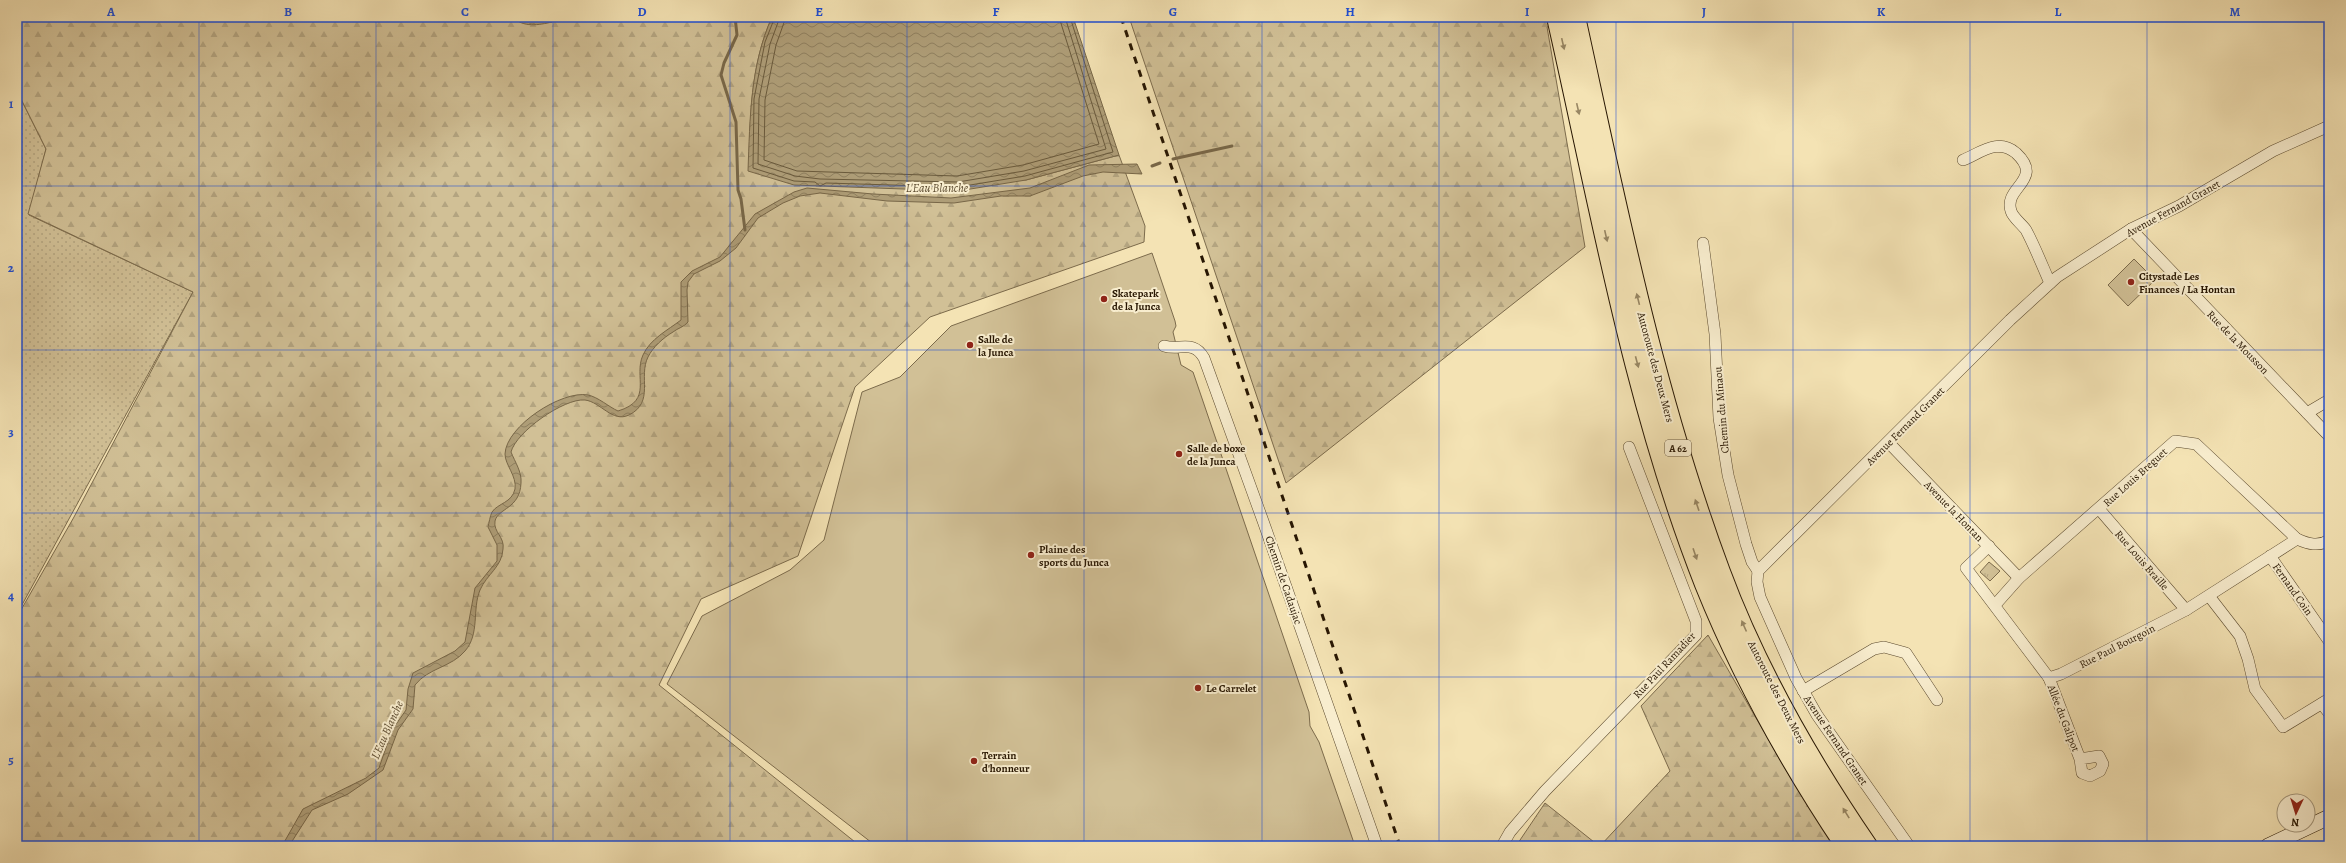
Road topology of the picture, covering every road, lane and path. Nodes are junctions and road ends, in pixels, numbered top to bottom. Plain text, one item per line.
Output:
1 (1557, 17) edge
2 (1575, 17) edge
3 (2329, 126) edge
4 (1963, 160) dead end
5 (2131, 229) junction
6 (1703, 243) dead end
7 (2050, 283) junction
8 (1164, 346) dead end
9 (2329, 400) edge
10 (2307, 413) junction
11 (2329, 436) edge
12 (1889, 443) junction
13 (1629, 447) dead end
14 (2099, 509) junction
15 (2298, 539) junction
16 (2329, 540) edge
17 (1989, 546) junction
18 (2270, 556) junction
19 (1758, 571) junction
20 (2019, 578) junction
21 (2209, 596) junction
22 (1996, 604) junction
23 (2186, 610) junction
24 (2329, 641) edge
25 (2049, 678) junction
26 (1803, 691) junction
27 (1937, 700) dead end
28 (2326, 701) edge
29 (2329, 714) edge
30 (2080, 759) dead end
31 (2329, 817) edge
32 (1377, 846) edge
33 (1502, 846) edge
34 (1846, 846) edge
35 (1867, 846) edge
36 (1909, 846) edge
37 (2268, 846) edge

1 -> 34 highway, Autoroute des Deux Mers / A 62
35 -> 2 highway, Autoroute des Deux Mers / A 62
3 - 5 street, Avenue Fernand Granet
4 - 7 street
5 - 7 street, Avenue Fernand Granet
5 - 10 street, Rue de la Mousson
6 - 19 street, Chemin du Minaou
7 - 12 street, Avenue Fernand Granet
8 - 32 street, Chemin de Cadaujac
9 - 10 street
10 - 11 street, Rue de la Mousson
12 - 17 street, Avenue la Hontan
12 - 19 street, Avenue Fernand Granet
13 - 33 street, Rue Paul Ramadier
14 - 15 street, Rue Louis Breguet
14 - 20 street, Rue Louis Breguet
14 - 23 street, Rue Louis Braille
15 - 16 street
15 - 18 street, Rue Paul Bourgoin
17 - 20 street, Avenue la Hontan
17 - 22 street
18 - 21 street, Rue Paul Bourgoin
18 - 24 street, Fernand Coin
19 - 26 street, Avenue Fernand Granet
20 - 22 street, Rue Louis Breguet
21 - 23 street, Rue Paul Bourgoin
21 - 28 street
22 - 25 street
23 - 25 street, Rue Paul Bourgoin
25 - 30 street, Allée du Galipot
26 - 27 street
26 - 36 street, Avenue Fernand Granet
28 - 29 street
31 - 37 main road

